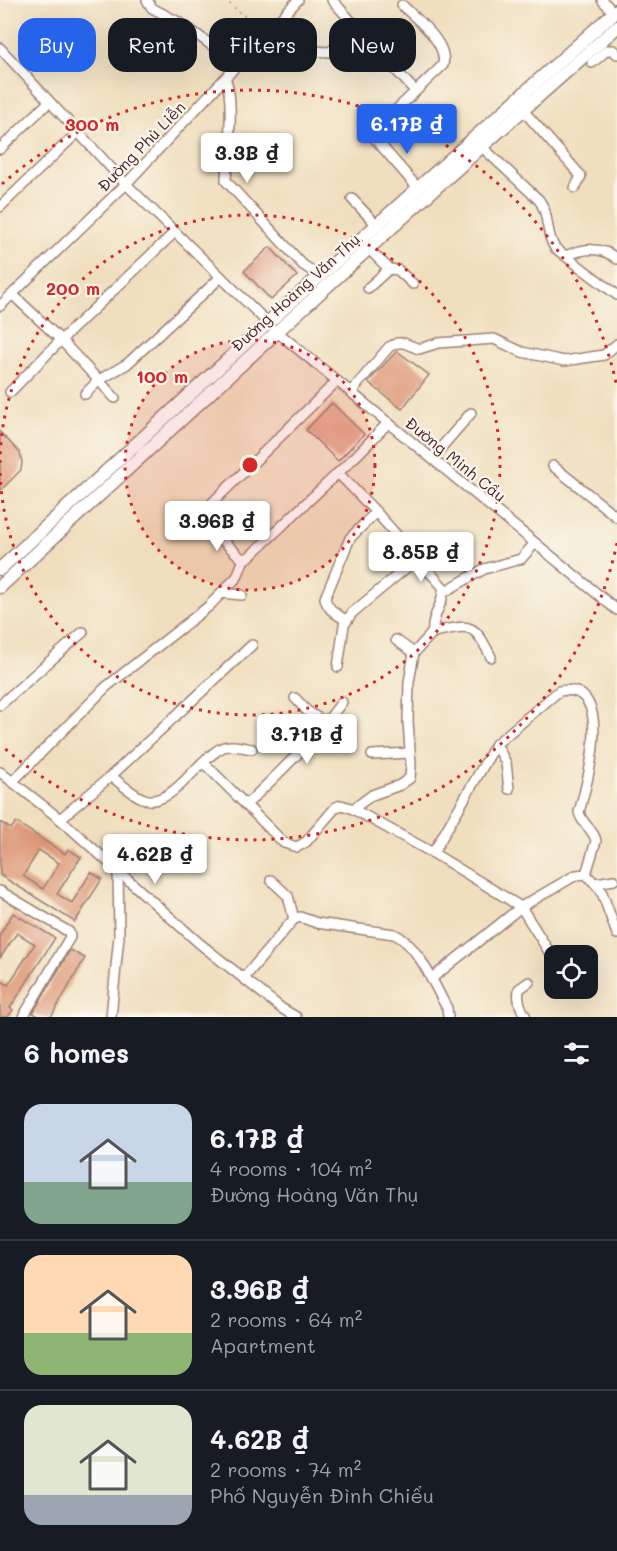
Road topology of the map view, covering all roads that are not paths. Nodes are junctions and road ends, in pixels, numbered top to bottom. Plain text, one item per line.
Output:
1 (147, 0) edge
2 (298, 0) edge
3 (332, 0) edge
4 (602, 0) edge
5 (402, 5) dead end
6 (615, 11) edge
7 (282, 18) edge
8 (348, 18) edge
9 (617, 27) edge
10 (209, 44) edge
11 (0, 48) edge
12 (617, 54) edge
13 (588, 58) junction
14 (233, 72) edge
15 (397, 72) edge
16 (226, 80) junction
17 (415, 91) junction
18 (49, 102) junction
19 (522, 109) junction
20 (78, 132) junction
21 (481, 146) junction
22 (0, 149) edge
23 (126, 184) junction
24 (424, 187) junction
25 (575, 188) dead end
26 (352, 199) dead end
27 (0, 207) edge
28 (376, 225) junction
29 (175, 232) junction
30 (368, 248) junction
31 (566, 256) junction
32 (617, 259) edge
33 (389, 269) junction
34 (320, 276) junction
35 (221, 277) junction
36 (413, 284) dead end
37 (368, 288) dead end
38 (617, 295) edge
39 (13, 296) junction
40 (0, 306) edge
41 (272, 327) junction
42 (61, 340) junction
43 (617, 344) edge
44 (99, 380) junction
45 (337, 381) junction
46 (10, 392) dead end
47 (351, 392) junction
48 (85, 394) dead end
49 (116, 398) dead end
50 (471, 413) dead end
51 (388, 423) junction
52 (432, 458) junction
53 (553, 466) dead end
54 (338, 473) junction
55 (84, 490) junction
56 (93, 501) junction
57 (376, 512) junction
58 (617, 517) edge
59 (536, 543) junction
60 (418, 558) junction
61 (244, 559) junction
62 (0, 569) edge
63 (0, 587) edge
64 (444, 592) junction
65 (221, 593) junction
66 (242, 595) dead end
67 (617, 610) edge
68 (347, 621) junction
69 (83, 632) dead end
70 (433, 632) junction
71 (396, 640) dead end
72 (252, 645) dead end
73 (414, 653) junction
74 (491, 657) dead end
75 (338, 667) dead end
76 (295, 698) dead end
77 (342, 702) dead end
78 (0, 705) edge
79 (326, 723) junction
80 (496, 744) junction
81 (252, 749) dead end
82 (410, 753) junction
83 (372, 755) dead end
84 (203, 762) junction
85 (0, 772) edge
86 (111, 776) junction
87 (12, 782) junction
88 (509, 789) dead end
89 (246, 806) junction
90 (353, 809) junction
91 (60, 819) junction
92 (433, 853) junction
93 (118, 869) junction
94 (586, 874) junction
95 (271, 880) dead end
96 (614, 880) dead end
97 (596, 883) junction
98 (0, 891) edge
99 (521, 907) junction
100 (294, 919) junction
101 (617, 934) edge
102 (545, 945) edge
103 (244, 978) junction
104 (431, 979) junction
105 (529, 982) dead end
106 (23, 1017) edge
107 (111, 1017) edge
108 (296, 1017) edge
109 (448, 1017) edge
110 (526, 1017) edge

1 - 10 street
2 - 7 street, Đường Phù Liễn
3 - 8 street
4 - 6 street
5 - 17 street
6 - 13 main road, Đường Hoàng Văn Thụ
9 - 13 main road, Đường Hoàng Văn Thụ
11 - 18 street, Đường Minh Cầu
12 - 13 street
13 - 19 main road, Đường Hoàng Văn Thụ
13 - 24 main road, Đường Hoàng Văn Thụ
14 - 16 street, Đường Phù Liễn
15 - 17 street
16 - 23 street, Đường Phù Liễn
16 - 34 street
17 - 24 street
18 - 20 street, Đường Minh Cầu
18 - 22 street
19 - 21 main road, Đường Hoàng Văn Thụ
19 - 25 street
20 - 23 street, Đường Minh Cầu
20 - 27 street
21 - 24 main road, Đường Hoàng Văn Thụ
21 - 31 street
23 - 29 street, Đường Minh Cầu
23 - 39 street, Đường Phù Liễn
24 - 28 main road, Đường Hoàng Văn Thụ
24 - 30 main road, Đường Hoàng Văn Thụ
26 - 28 street
28 - 34 main road, Đường Hoàng Văn Thụ
29 - 35 street, Đường Minh Cầu
29 - 42 street
30 - 33 street
30 - 41 main road, Đường Hoàng Văn Thụ
31 - 32 street
31 - 38 street
33 - 36 street
33 - 37 street
34 - 41 main road, Đường Hoàng Văn Thụ
35 - 41 street, Đường Minh Cầu
35 - 44 street
39 - 40 street, Đường Phù Liễn
39 - 42 street
41 - 45 street, Đường Minh Cầu
41 - 55 main road, Đường Hoàng Văn Thụ
41 - 56 main road, Đường Hoàng Văn Thụ
42 - 44 street
42 - 46 street
43 - 47 street
44 - 48 street
44 - 49 street
45 - 47 street, Đường Minh Cầu
45 - 61 street
47 - 51 street, Đường Minh Cầu
50 - 52 street
51 - 52 street, Đường Minh Cầu
51 - 54 street
52 - 59 street, Đường Minh Cầu
53 - 58 street
54 - 57 street
54 - 61 street
55 - 56 main road
55 - 62 main road, Đường Hoàng Văn Thụ
56 - 63 main road, Đường Hoàng Văn Thụ
57 - 60 street
57 - 68 street
59 - 64 street
59 - 67 street, Đường Minh Cầu
60 - 64 street
60 - 68 street
61 - 65 street
64 - 70 street
65 - 66 street
65 - 87 street
68 - 75 street
69 - 78 street
70 - 73 street
70 - 74 street
71 - 73 street
72 - 86 street
73 - 82 street
76 - 79 street
77 - 79 street
79 - 89 street
80 - 88 street
80 - 92 street
80 - 94 street
81 - 84 street
82 - 83 street
82 - 90 street
84 - 86 street
84 - 89 street
85 - 87 street
86 - 91 street
87 - 91 street
89 - 90 street
90 - 92 street
91 - 93 street
92 - 99 street
93 - 103 street
93 - 107 street
94 - 97 street
94 - 99 street
95 - 100 street
96 - 97 street
97 - 101 street
98 - 106 street
99 - 102 street
99 - 104 street
100 - 103 street
100 - 104 street
103 - 108 street
104 - 109 street
105 - 110 street

